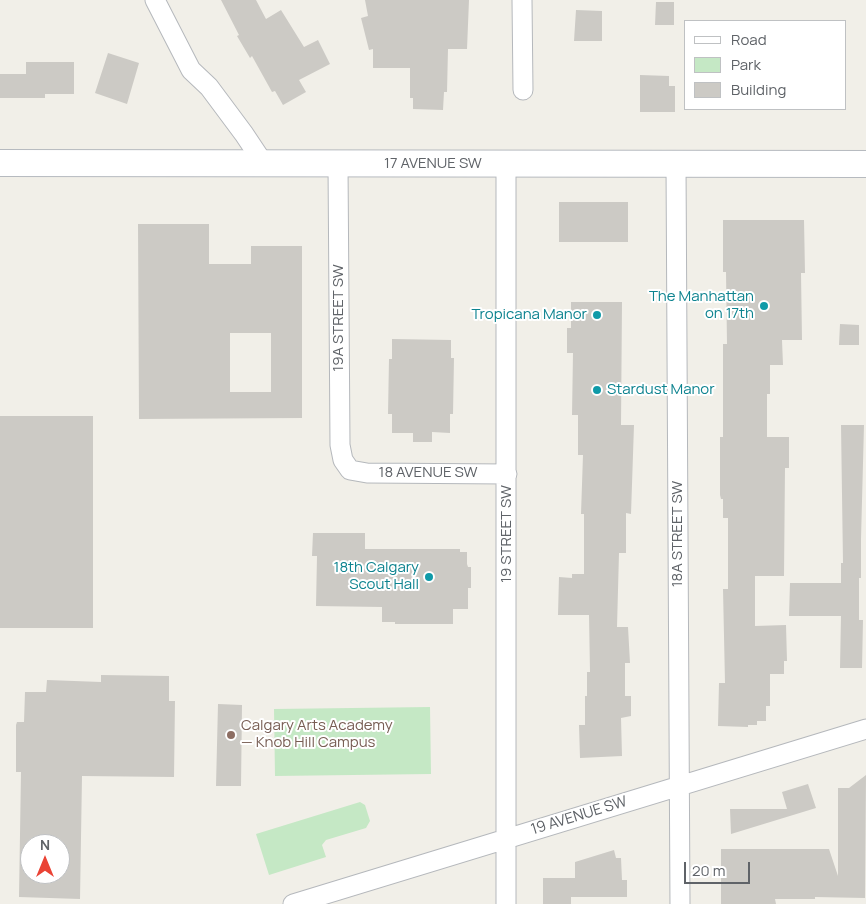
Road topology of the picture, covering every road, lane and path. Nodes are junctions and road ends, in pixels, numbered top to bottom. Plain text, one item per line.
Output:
1 (155, 0) edge
2 (522, 0) edge
3 (523, 90) dead end
4 (0, 163) edge
5 (264, 164) junction
6 (338, 164) junction
7 (506, 164) junction
8 (676, 164) junction
9 (866, 164) edge
10 (350, 470) joint
11 (507, 474) junction
12 (866, 729) edge
13 (680, 785) junction
14 (506, 840) junction
15 (292, 904) edge
16 (506, 904) edge
17 (680, 904) edge

1 - 5 street
2 - 3 street
4 - 5 main road, 17 AVENUE SW
5 - 6 main road, 17 AVENUE SW
6 - 7 main road, 17 AVENUE SW
6 - 10 street, 19A STREET SW
7 - 8 main road, 17 AVENUE SW
7 - 11 street, 19 STREET SW
8 - 9 main road, 17 AVENUE SW
8 - 13 street, 18A STREET SW
10 - 11 street, 18 AVENUE SW
11 - 14 street, 19 STREET SW
12 - 13 street, 19 AVENUE SW
13 - 14 street, 19 AVENUE SW
13 - 17 street, 18A STREET SW
14 - 15 street, 19 AVENUE SW
14 - 16 street, 19 STREET SW

